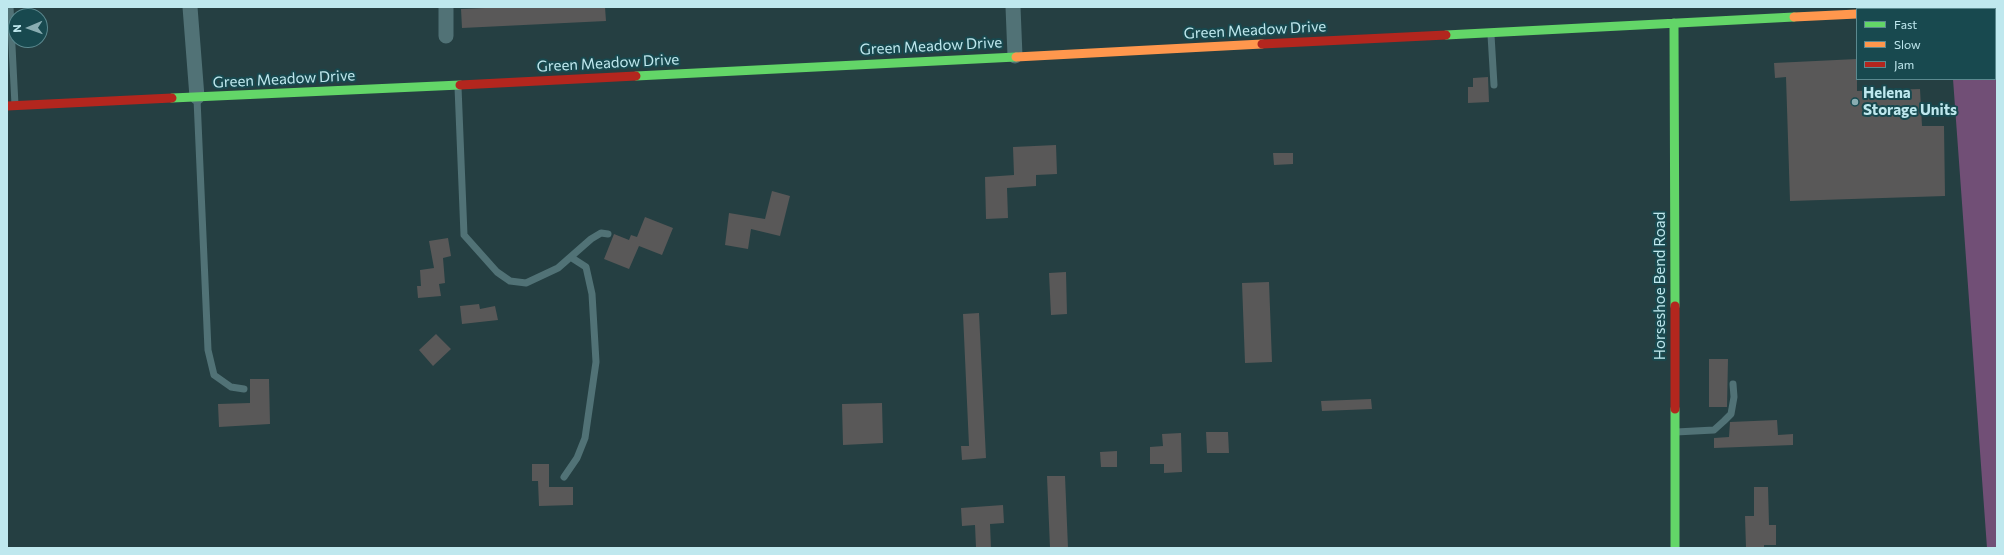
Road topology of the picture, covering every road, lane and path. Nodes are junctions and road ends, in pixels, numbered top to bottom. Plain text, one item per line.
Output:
1 (10, 7) edge
2 (190, 7) edge
3 (446, 7) edge
4 (1013, 7) edge
5 (1995, 7) edge
6 (1973, 8) edge
7 (1856, 14) edge
8 (1674, 24) junction
9 (1491, 33) junction
10 (446, 36) dead end
11 (1015, 56) junction
12 (458, 85) junction
13 (1494, 85) dead end
14 (197, 97) junction
15 (11, 106) edge
16 (608, 234) dead end
17 (572, 258) junction
18 (1734, 384) dead end
19 (244, 389) dead end
20 (1674, 432) junction
21 (564, 477) dead end
22 (1675, 548) edge

1 - 15 lane
2 - 14 street
3 - 10 street
4 - 11 street
5 - 6 main road
7 - 8 main road, Green Meadow Drive
8 - 9 main road, Green Meadow Drive
8 - 20 main road, Horseshoe Bend Road
9 - 11 main road, Green Meadow Drive
9 - 13 lane
11 - 12 main road, Green Meadow Drive
12 - 14 main road, Green Meadow Drive
12 - 17 lane
14 - 15 main road, Green Meadow Drive
14 - 19 lane
16 - 17 lane
17 - 21 lane
18 - 20 lane
20 - 22 main road, Horseshoe Bend Road

